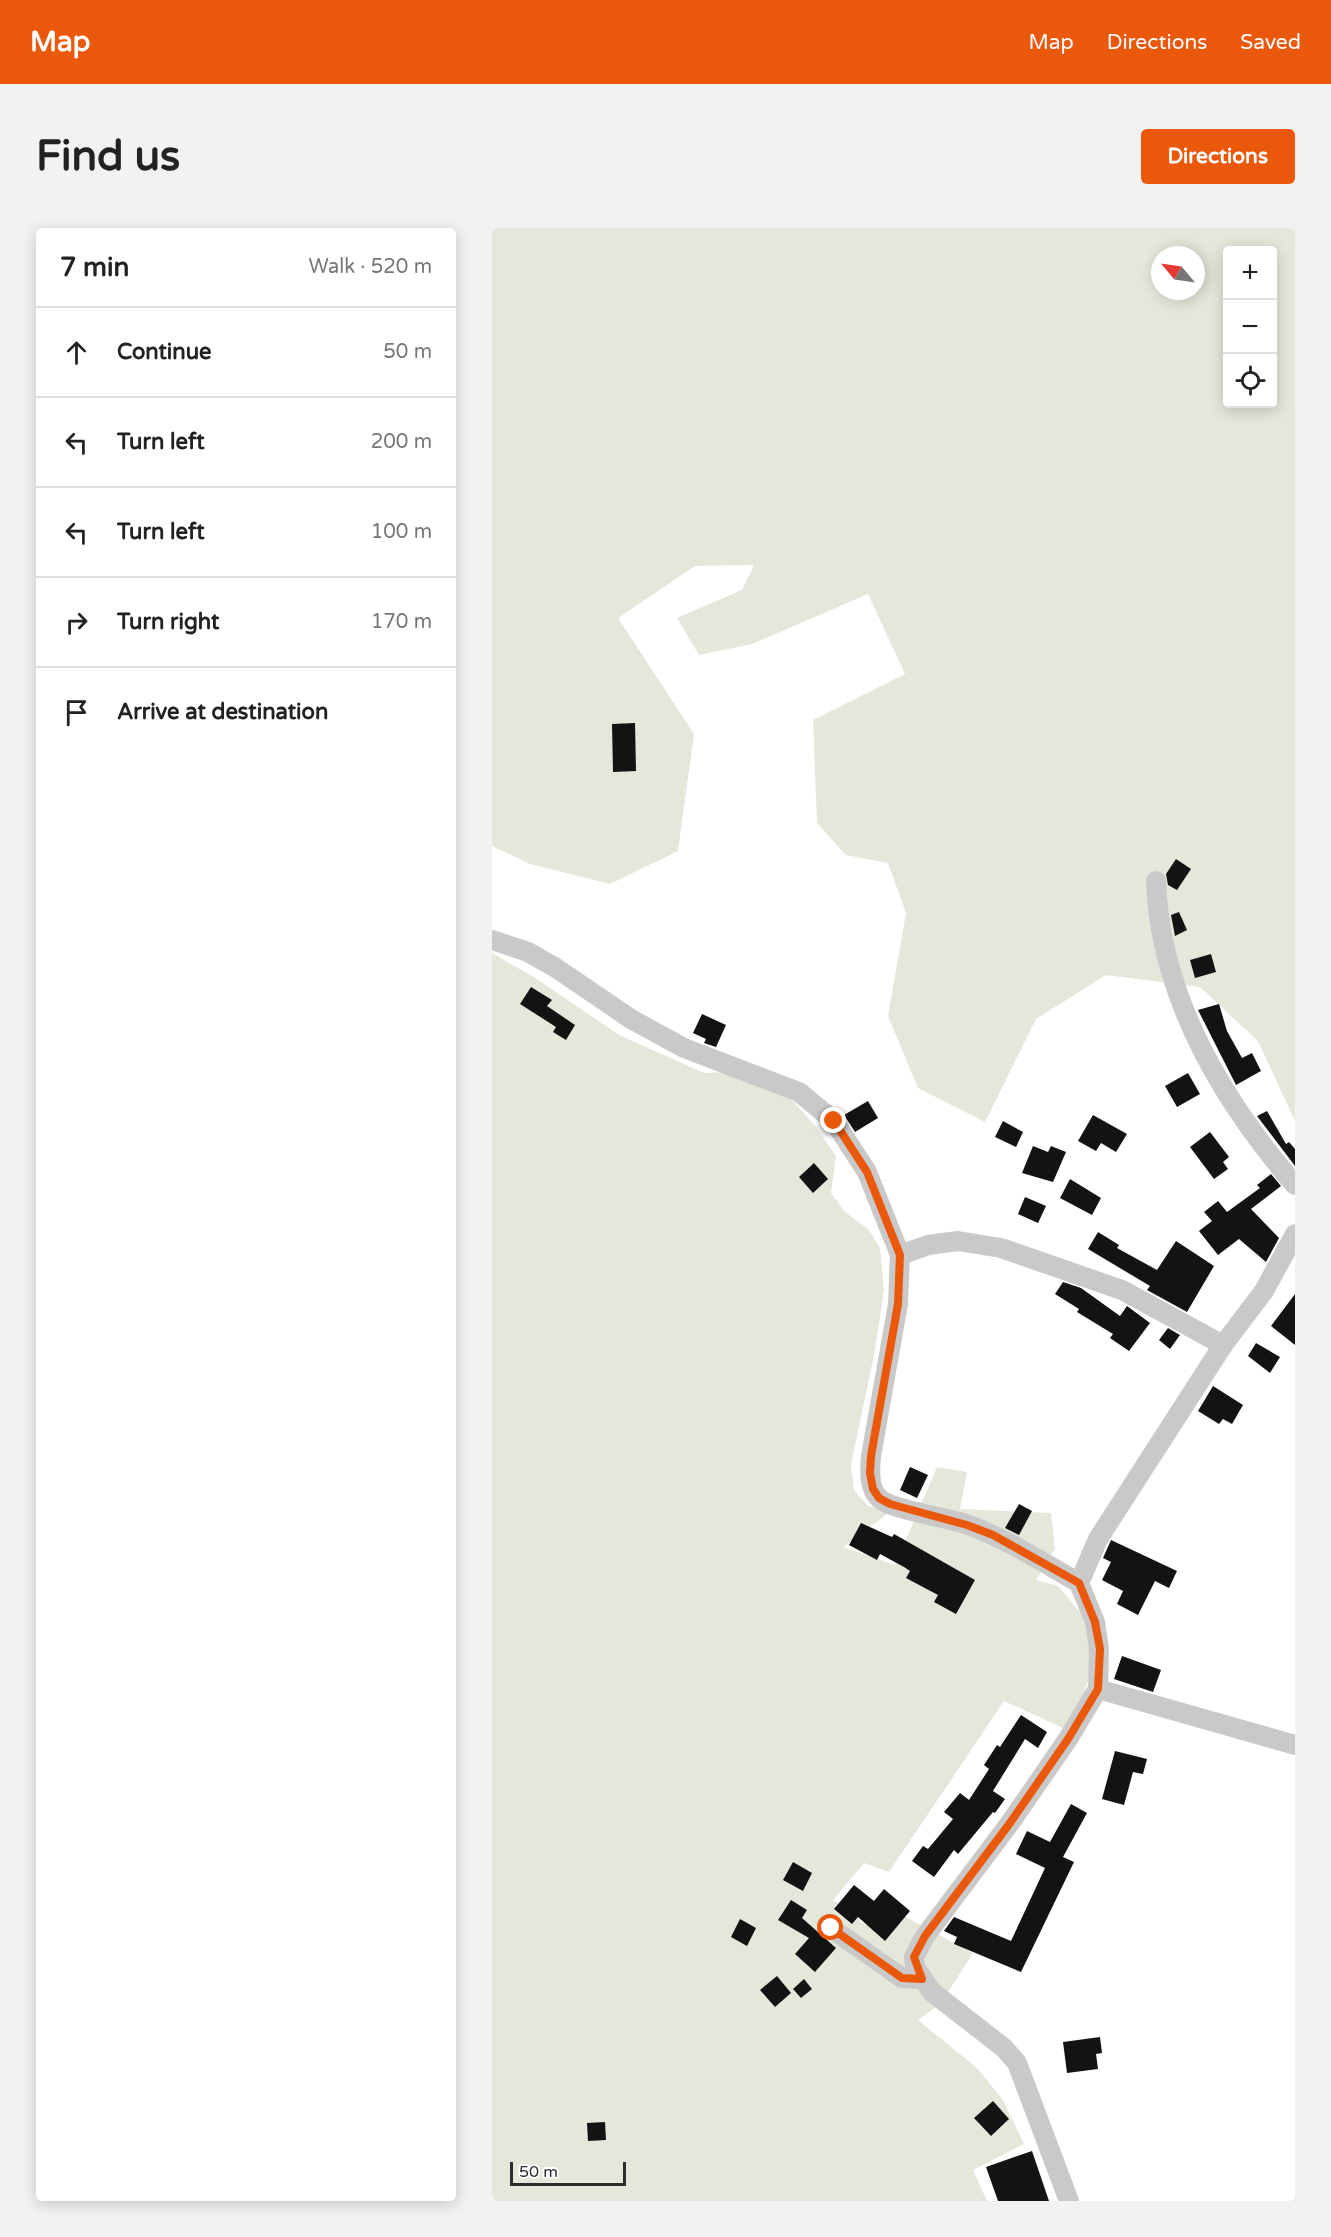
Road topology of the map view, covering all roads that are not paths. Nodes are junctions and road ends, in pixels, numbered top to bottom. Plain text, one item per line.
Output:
1 (1156, 880) dead end
2 (492, 940) edge
3 (1295, 1185) edge
4 (1295, 1234) edge
5 (900, 1255) junction
6 (1223, 1345) junction
7 (1079, 1583) junction
8 (1098, 1689) junction
9 (1295, 1745) edge
10 (831, 1928) dead end
11 (922, 1979) junction
12 (1069, 2201) edge

1 - 3 street
2 - 5 street
4 - 6 street
5 - 6 street
5 - 7 street
6 - 7 street
7 - 8 street
8 - 9 street
8 - 11 street
10 - 11 street
11 - 12 street

